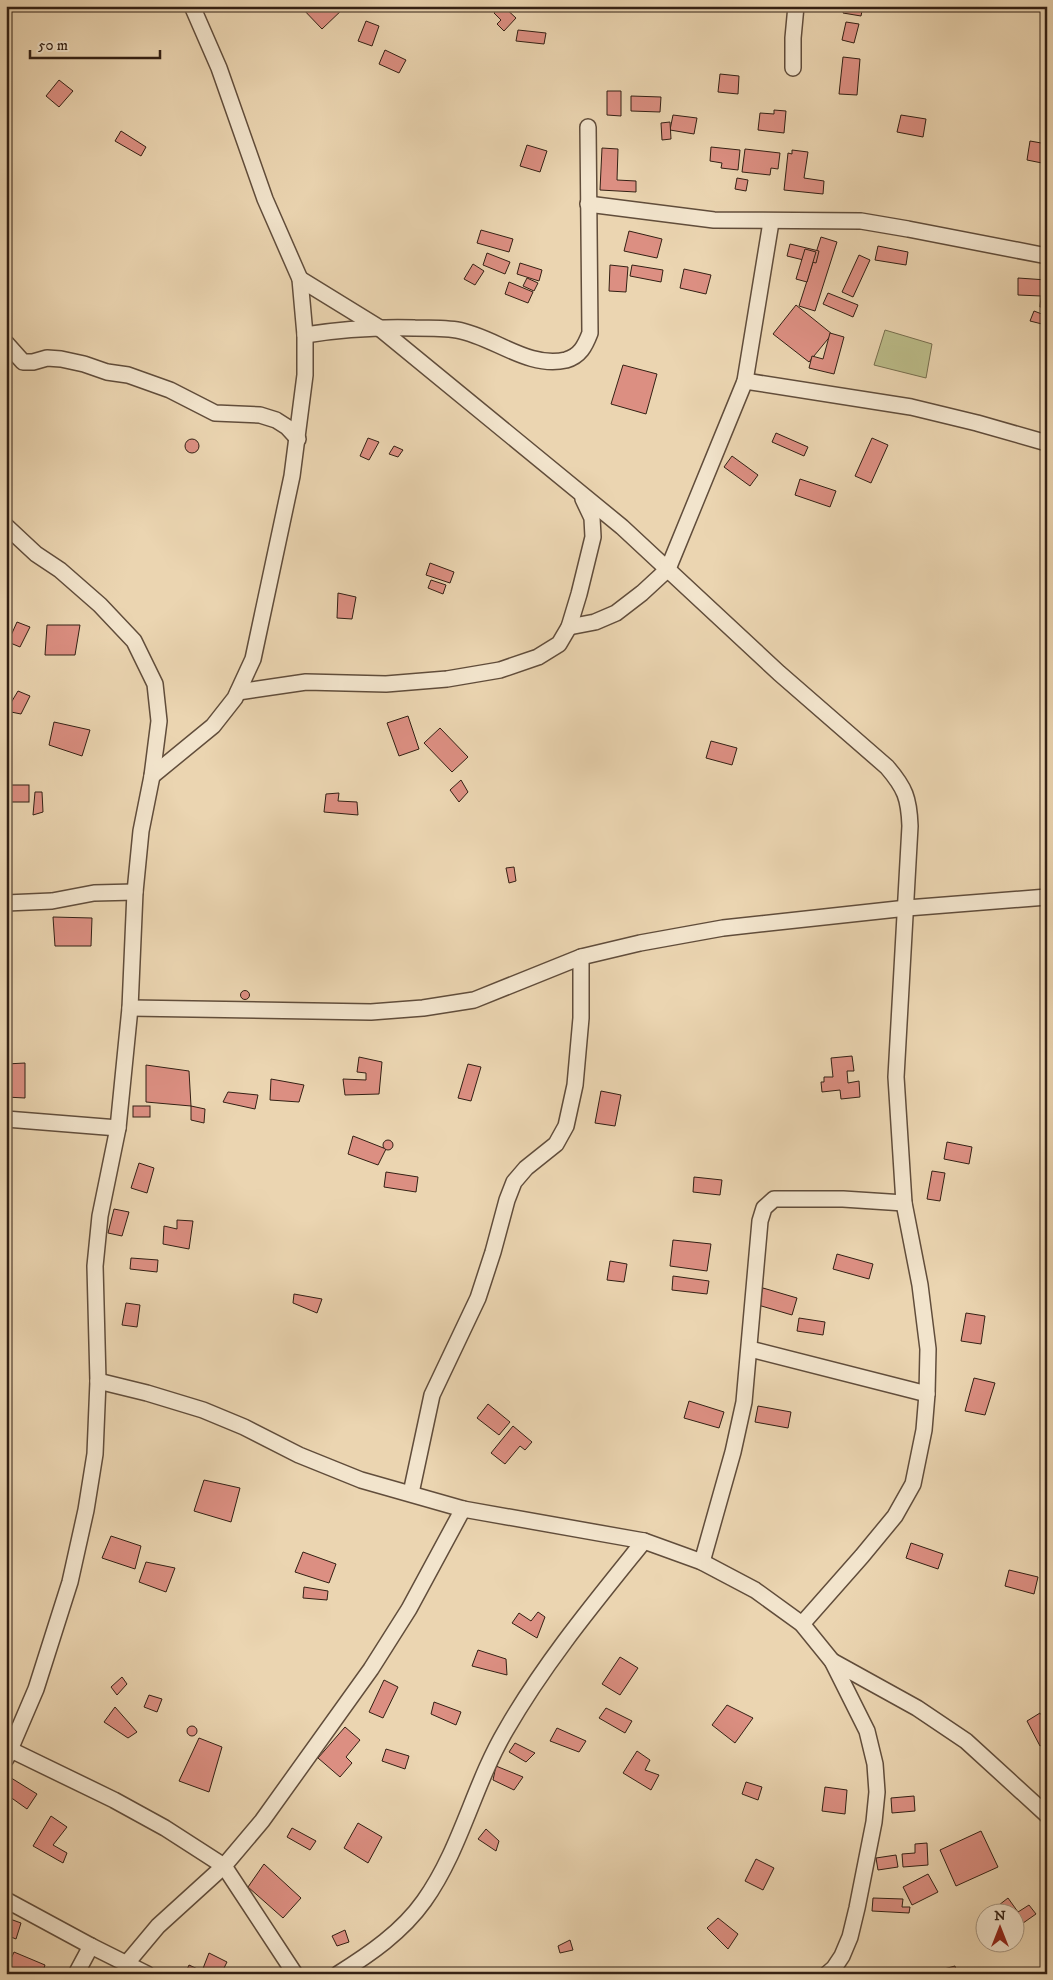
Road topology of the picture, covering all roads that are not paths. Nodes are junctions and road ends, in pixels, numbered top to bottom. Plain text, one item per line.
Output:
1 (192, 6) edge
2 (796, 6) edge
3 (793, 68) dead end
4 (588, 127) dead end
5 (588, 204) junction
6 (771, 222) junction
7 (1047, 256) edge
8 (300, 280) junction
9 (378, 327) junction
10 (305, 335) junction
11 (6, 343) edge
12 (745, 381) junction
13 (298, 439) junction
14 (1047, 444) edge
15 (582, 495) junction
16 (6, 526) edge
17 (668, 569) junction
18 (569, 627) junction
19 (238, 692) junction
20 (152, 776) junction
21 (135, 892) junction
22 (1047, 897) edge
23 (6, 903) edge
24 (907, 908) junction
25 (581, 957) junction
26 (130, 1008) junction
27 (6, 1119) edge
28 (118, 1128) junction
29 (904, 1203) junction
30 (750, 1350) junction
31 (98, 1381) junction
32 (927, 1394) junction
33 (411, 1493) junction
34 (463, 1509) junction
35 (644, 1541) junction
36 (702, 1562) junction
37 (802, 1624) junction
38 (832, 1661) junction
39 (8, 1754) edge
40 (1047, 1815) edge
41 (224, 1866) junction
42 (6, 1900) edge
43 (91, 1946) junction
44 (127, 1963) junction
45 (832, 1972) edge
46 (76, 1974) edge
47 (148, 1974) edge
48 (295, 1974) edge
49 (338, 1974) edge

1 - 8 street
2 - 3 street
4 - 5 street
5 - 6 street
5 - 9 street
6 - 7 street
6 - 12 street
8 - 9 street
8 - 10 street
9 - 10 street
9 - 15 street
10 - 13 street
11 - 13 street
12 - 14 street
12 - 17 street
13 - 19 street
15 - 17 street
15 - 18 street
16 - 20 street
17 - 18 street
17 - 24 street
18 - 19 street
19 - 20 street
20 - 21 street
21 - 23 street
21 - 26 street
22 - 24 street
24 - 25 street
24 - 29 street
25 - 26 street
25 - 33 street
26 - 28 street
27 - 28 street
28 - 31 street
29 - 30 street
29 - 32 street
30 - 32 street
30 - 36 street
31 - 33 street
31 - 39 street
32 - 37 street
33 - 34 street
34 - 35 street
34 - 41 street
35 - 36 street
35 - 49 street
36 - 37 street
37 - 38 street
38 - 40 street
38 - 45 street
39 - 41 street
41 - 44 street
41 - 48 street
42 - 43 street
43 - 44 street
43 - 46 street
44 - 47 street

